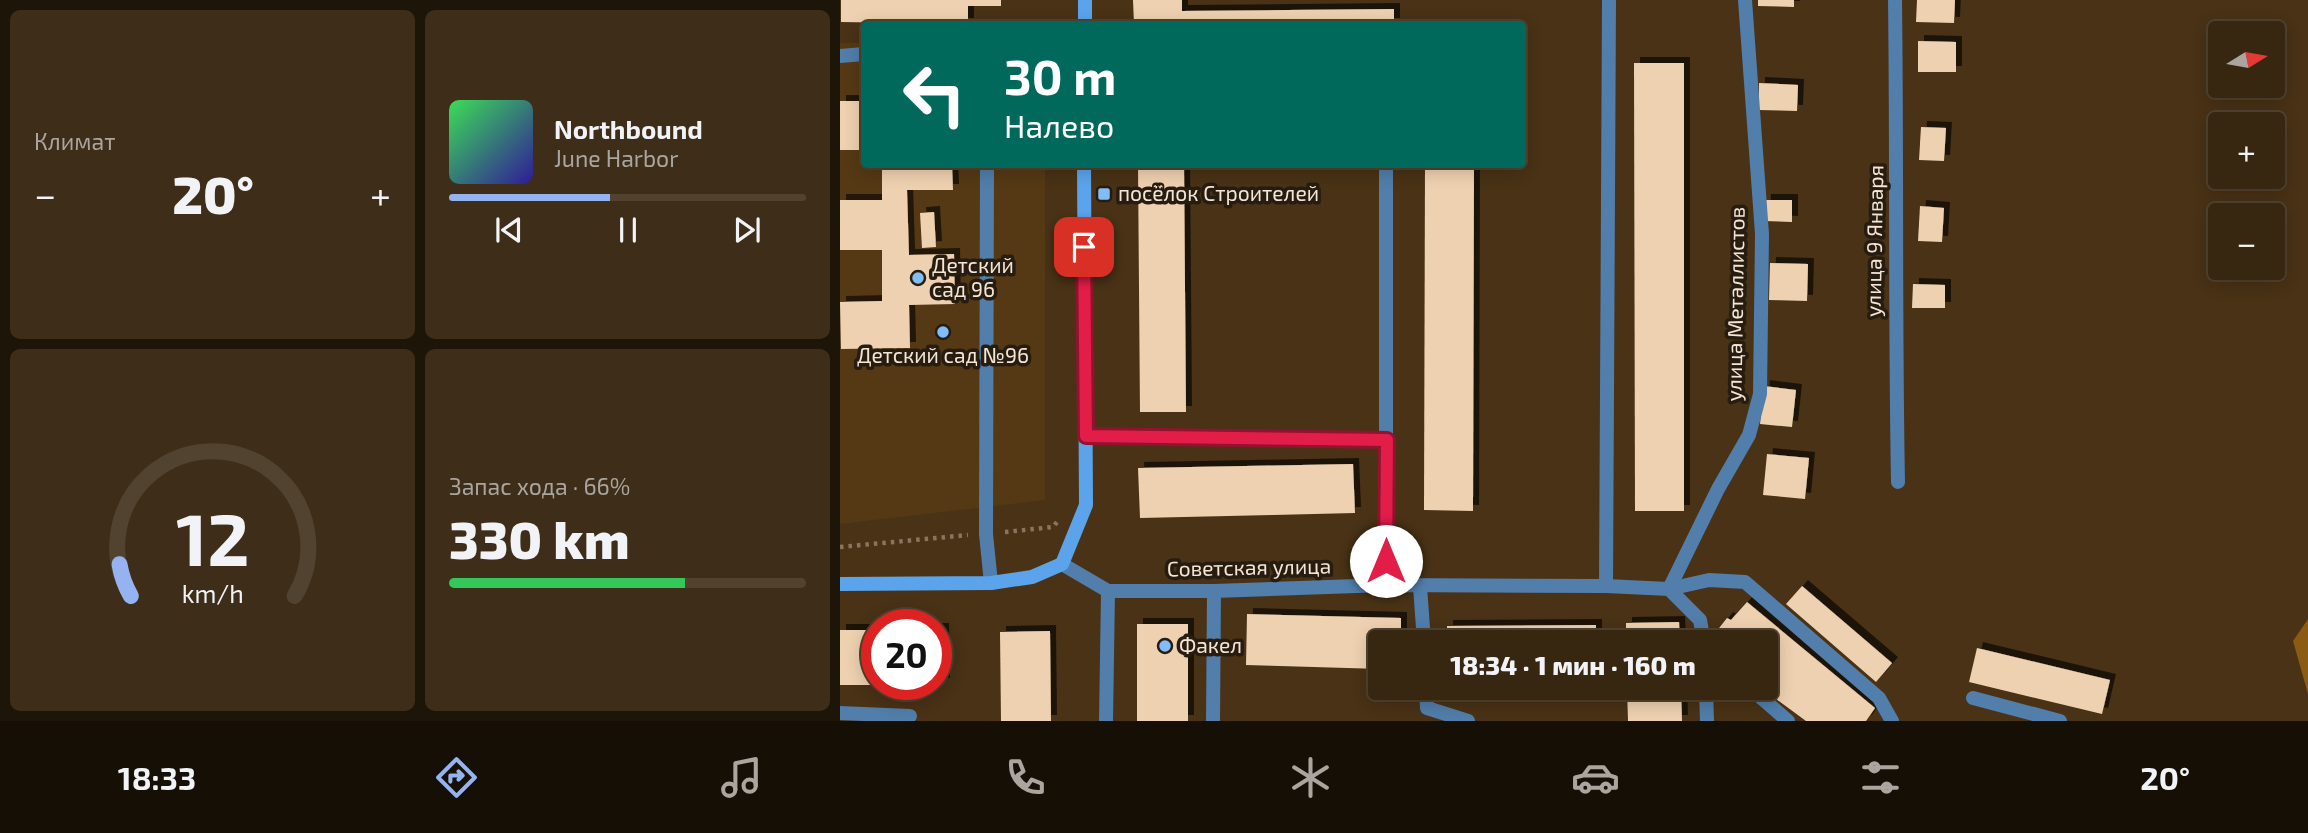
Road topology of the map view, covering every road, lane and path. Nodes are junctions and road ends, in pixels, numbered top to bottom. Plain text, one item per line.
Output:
1 (1085, 0) edge
2 (1609, 0) edge
3 (1745, 0) edge
4 (1895, 0) edge
5 (1085, 21) edge
6 (861, 54) edge
7 (840, 56) edge
8 (987, 168) edge
9 (1084, 168) edge
10 (1386, 168) edge
11 (1086, 436) junction
12 (1387, 440) junction
13 (1898, 482) dead end
14 (1061, 518) dead end
15 (986, 534) junction
16 (840, 548) edge
17 (1062, 564) junction
18 (991, 583) junction
19 (840, 584) edge
20 (1386, 585) junction
21 (1420, 586) junction
22 (1606, 586) junction
23 (1670, 589) junction
24 (1214, 590) junction
25 (1108, 591) junction
26 (1423, 630) edge
27 (1702, 630) edge
28 (1973, 698) dead end
29 (1427, 700) edge
30 (1706, 700) edge
31 (1764, 700) edge
32 (840, 713) edge
33 (910, 716) dead end
34 (1106, 721) edge
35 (1213, 721) edge
36 (1468, 721) edge
37 (1707, 721) edge
38 (1788, 721) edge
39 (1892, 721) edge
40 (2060, 721) edge

1 - 5 main road
2 - 22 street
3 - 23 street, улица Металлистов
4 - 13 street, улица 9 Января
6 - 7 street
8 - 15 street
9 - 11 main road
10 - 12 street
11 - 12 street
11 - 17 main road
12 - 20 street
14 - 15 path
15 - 16 path
15 - 18 street
17 - 18 main road
17 - 25 street
18 - 19 main road
20 - 21 street, Советская улица
20 - 24 street, Советская улица
21 - 22 street, Советская улица
21 - 26 street
22 - 23 street, Советская улица
23 - 27 street
23 - 39 street, Советская улица
24 - 25 street, Советская улица
24 - 35 street
25 - 34 street
28 - 40 street
29 - 36 street
30 - 37 street
31 - 38 street
32 - 33 street

